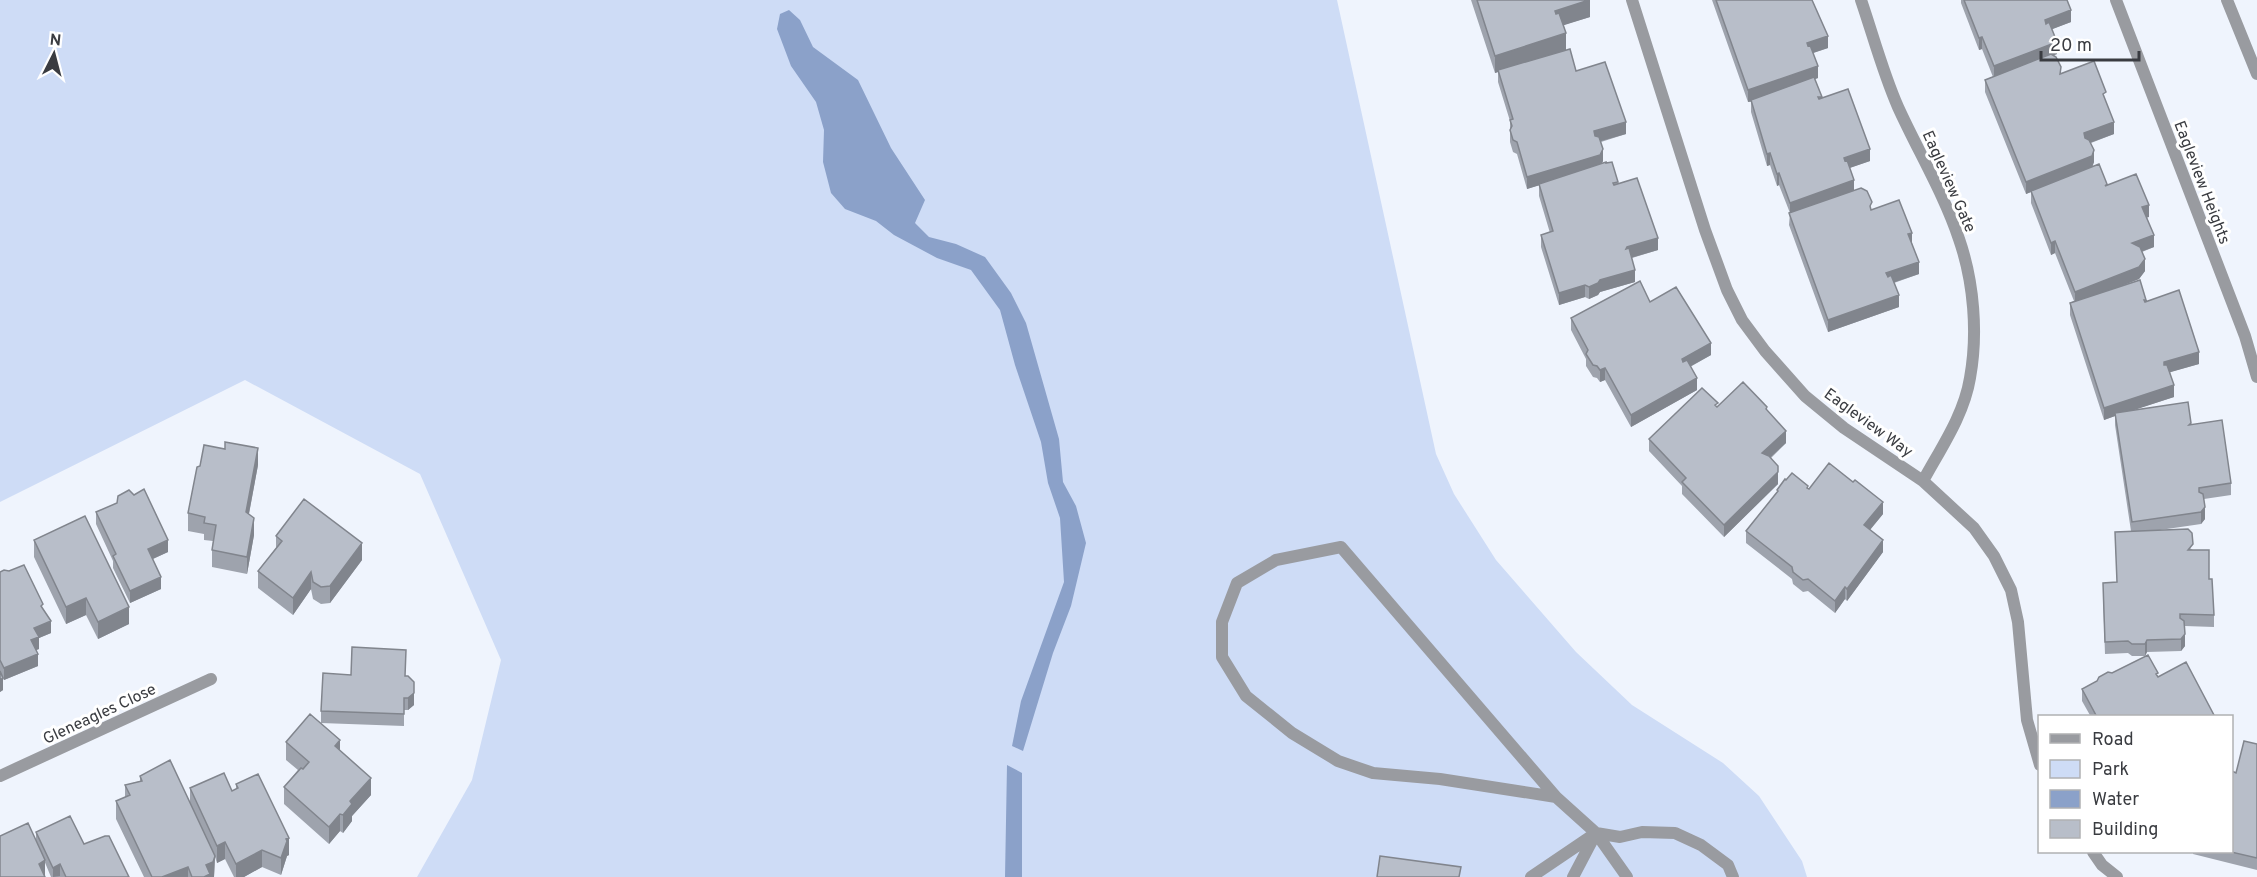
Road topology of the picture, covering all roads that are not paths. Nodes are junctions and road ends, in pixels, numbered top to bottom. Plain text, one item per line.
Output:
1 (1632, 0) edge
2 (1861, 0) edge
3 (2116, 0) edge
4 (2227, 0) edge
5 (2257, 74) edge
6 (2257, 376) edge
7 (1923, 481) junction
8 (211, 679) dead end
9 (2038, 758) edge
10 (0, 776) edge
11 (1556, 797) junction
12 (1596, 833) junction
13 (2094, 853) edge
14 (1531, 877) edge
15 (1572, 877) edge
16 (1627, 877) edge
17 (1733, 877) edge
18 (2117, 877) edge

1 - 7 street, Eagleview Way
2 - 7 street, Eagleview Gate
3 - 6 street, Eagleview Heights
4 - 5 street
7 - 9 street, Eagleview Way
8 - 10 street, Gleneagles Close
11 - 11 street
11 - 12 street
12 - 14 street
12 - 15 street
12 - 16 street
12 - 17 street
13 - 18 street

